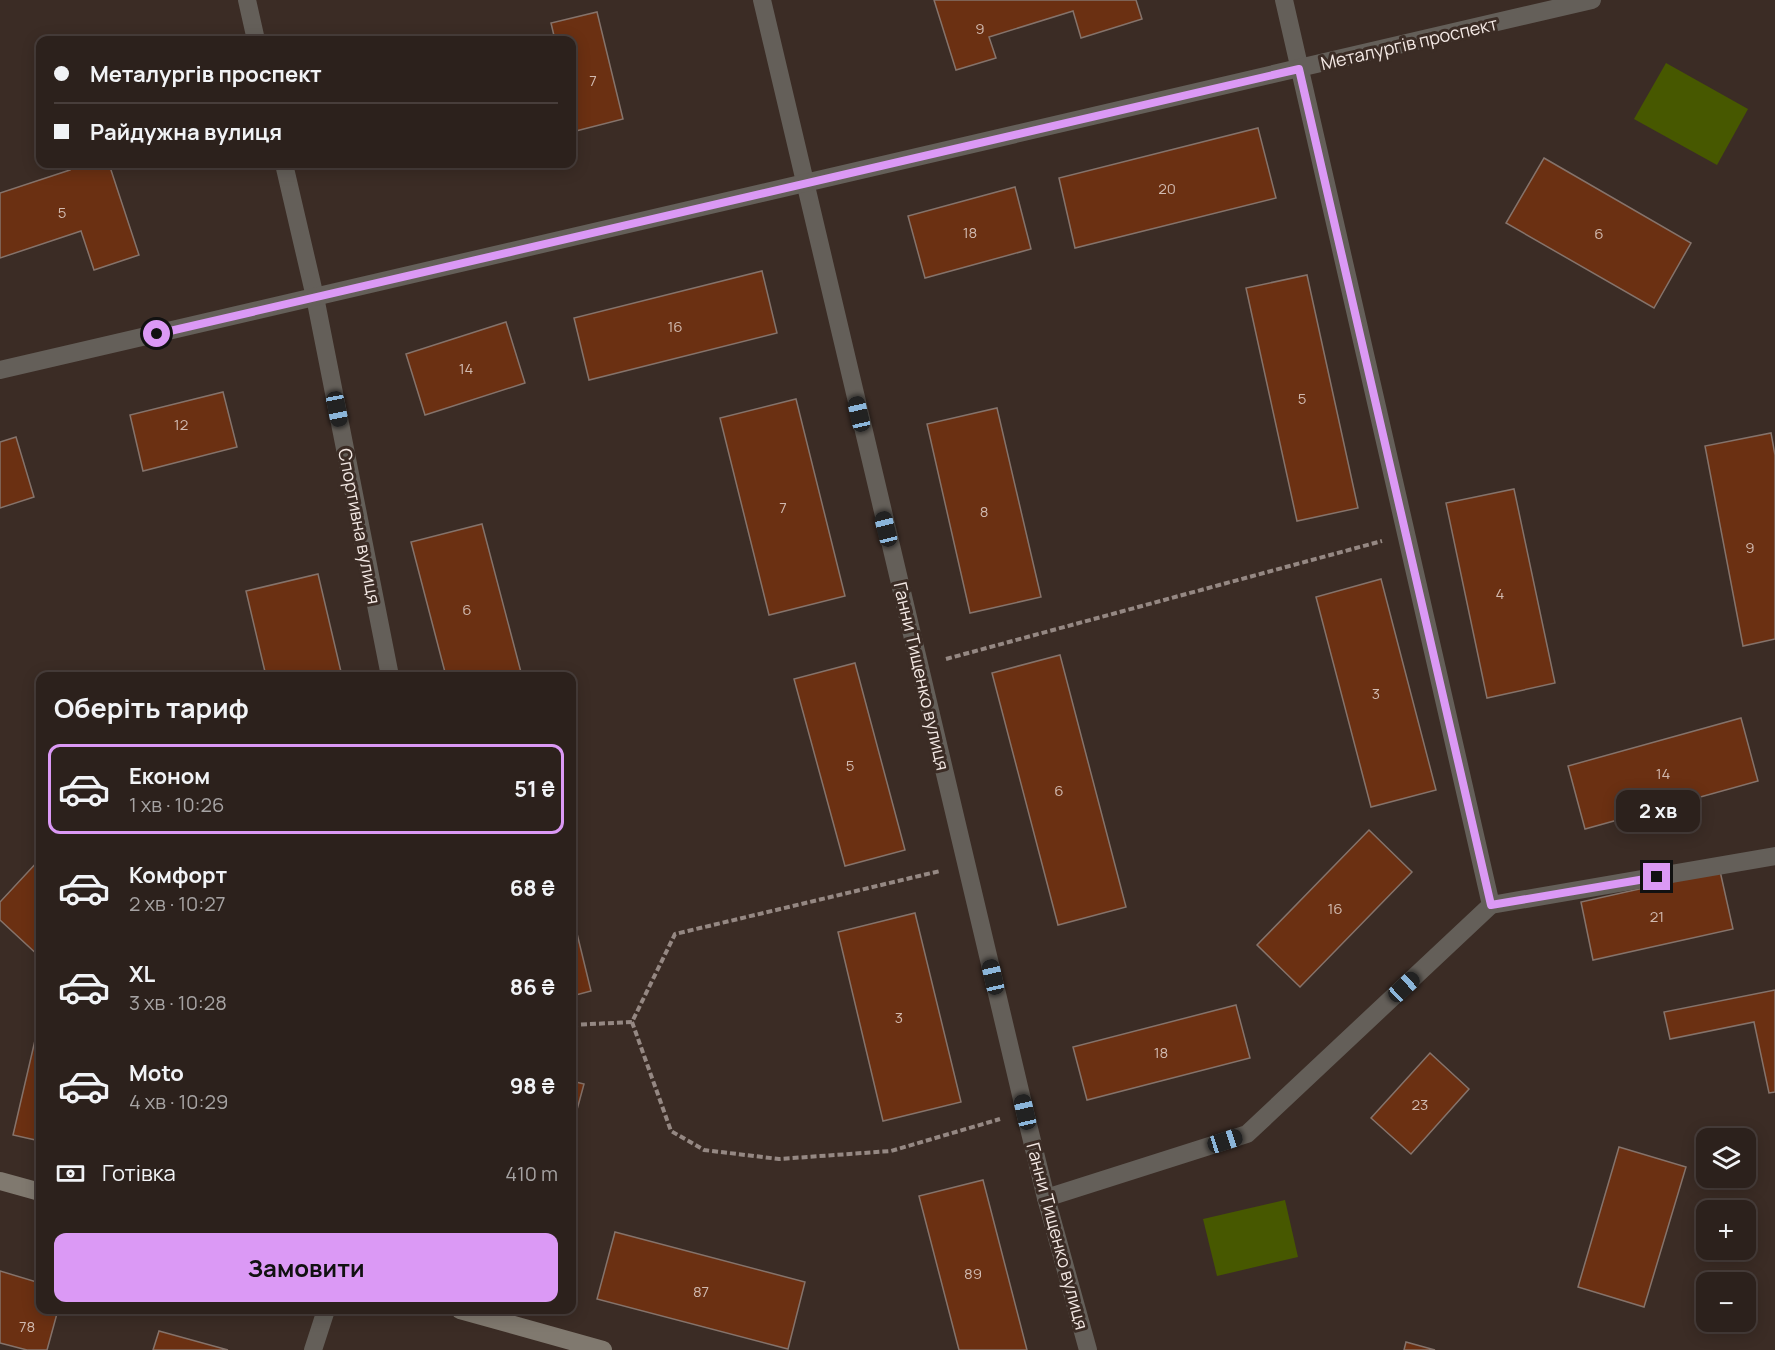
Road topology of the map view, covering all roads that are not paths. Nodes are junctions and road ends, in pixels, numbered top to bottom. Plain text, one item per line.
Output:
1 (247, 0) edge
2 (762, 0) edge
3 (1284, 0) edge
4 (1592, 0) edge
5 (255, 36) edge
6 (1299, 69) junction
7 (285, 168) edge
8 (804, 183) junction
9 (315, 297) junction
10 (0, 370) edge
11 (389, 672) edge
12 (1775, 856) edge
13 (1491, 905) junction
14 (0, 1181) edge
15 (36, 1191) edge
16 (1046, 1198) junction
17 (325, 1314) edge
18 (474, 1314) edge
19 (313, 1350) edge
20 (603, 1350) edge
21 (1088, 1350) edge

1 - 5 street
2 - 8 street, Ганни Тищенко вулиця
3 - 6 street
4 - 6 street, Металургів проспект
6 - 8 street, Металургів проспект
6 - 13 street
7 - 9 street, Спортивна вулиця
8 - 9 street, Металургів проспект
8 - 16 street, Ганни Тищенко вулиця
9 - 10 street, Металургів проспект
9 - 11 street, Спортивна вулиця
12 - 13 street
13 - 16 street
14 - 15 street
16 - 21 street, Ганни Тищенко вулиця
17 - 19 street
18 - 20 street

